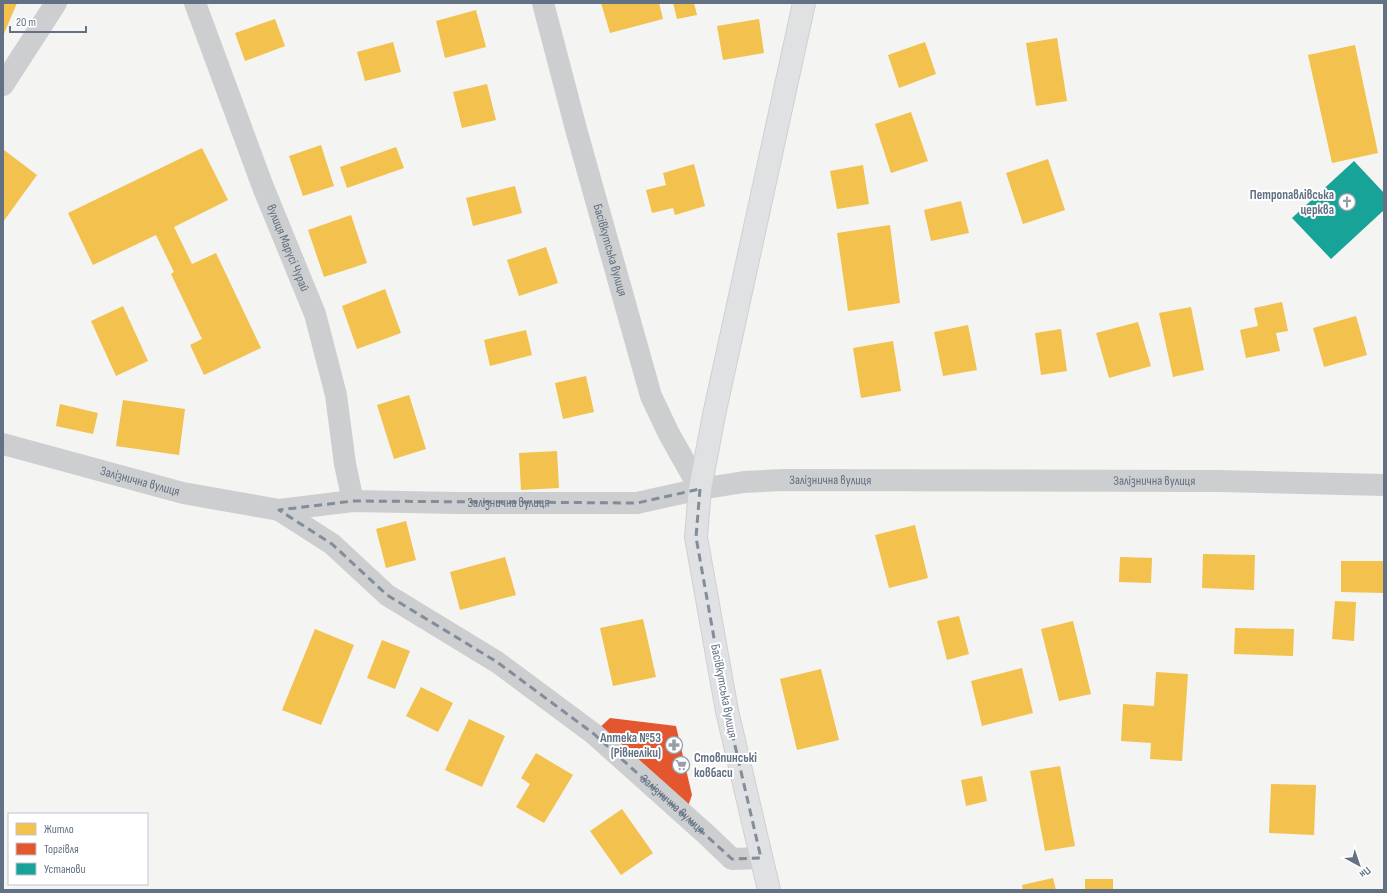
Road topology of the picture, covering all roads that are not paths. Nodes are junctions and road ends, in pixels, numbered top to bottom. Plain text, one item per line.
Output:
1 (56, 3) edge
2 (195, 3) edge
3 (543, 3) edge
4 (804, 3) edge
5 (3, 85) edge
6 (3, 444) edge
7 (1384, 485) edge
8 (700, 489) junction
9 (353, 501) junction
10 (279, 510) junction
11 (761, 858) junction
12 (769, 890) edge

1 - 5 street
2 - 9 street, вулиця Марусі Чурай
3 - 8 street, Басівкутська вулиця
4 - 8 main road, Басівкутська вулиця
6 - 10 street, Залізнична вулиця
7 - 8 street, Залізнична вулиця
8 - 9 street, Залізнична вулиця
8 - 11 main road, Басівкутська вулиця
9 - 10 street, Залізнична вулиця
10 - 11 street, Залізнична вулиця
11 - 12 main road, Басівкутська вулиця

